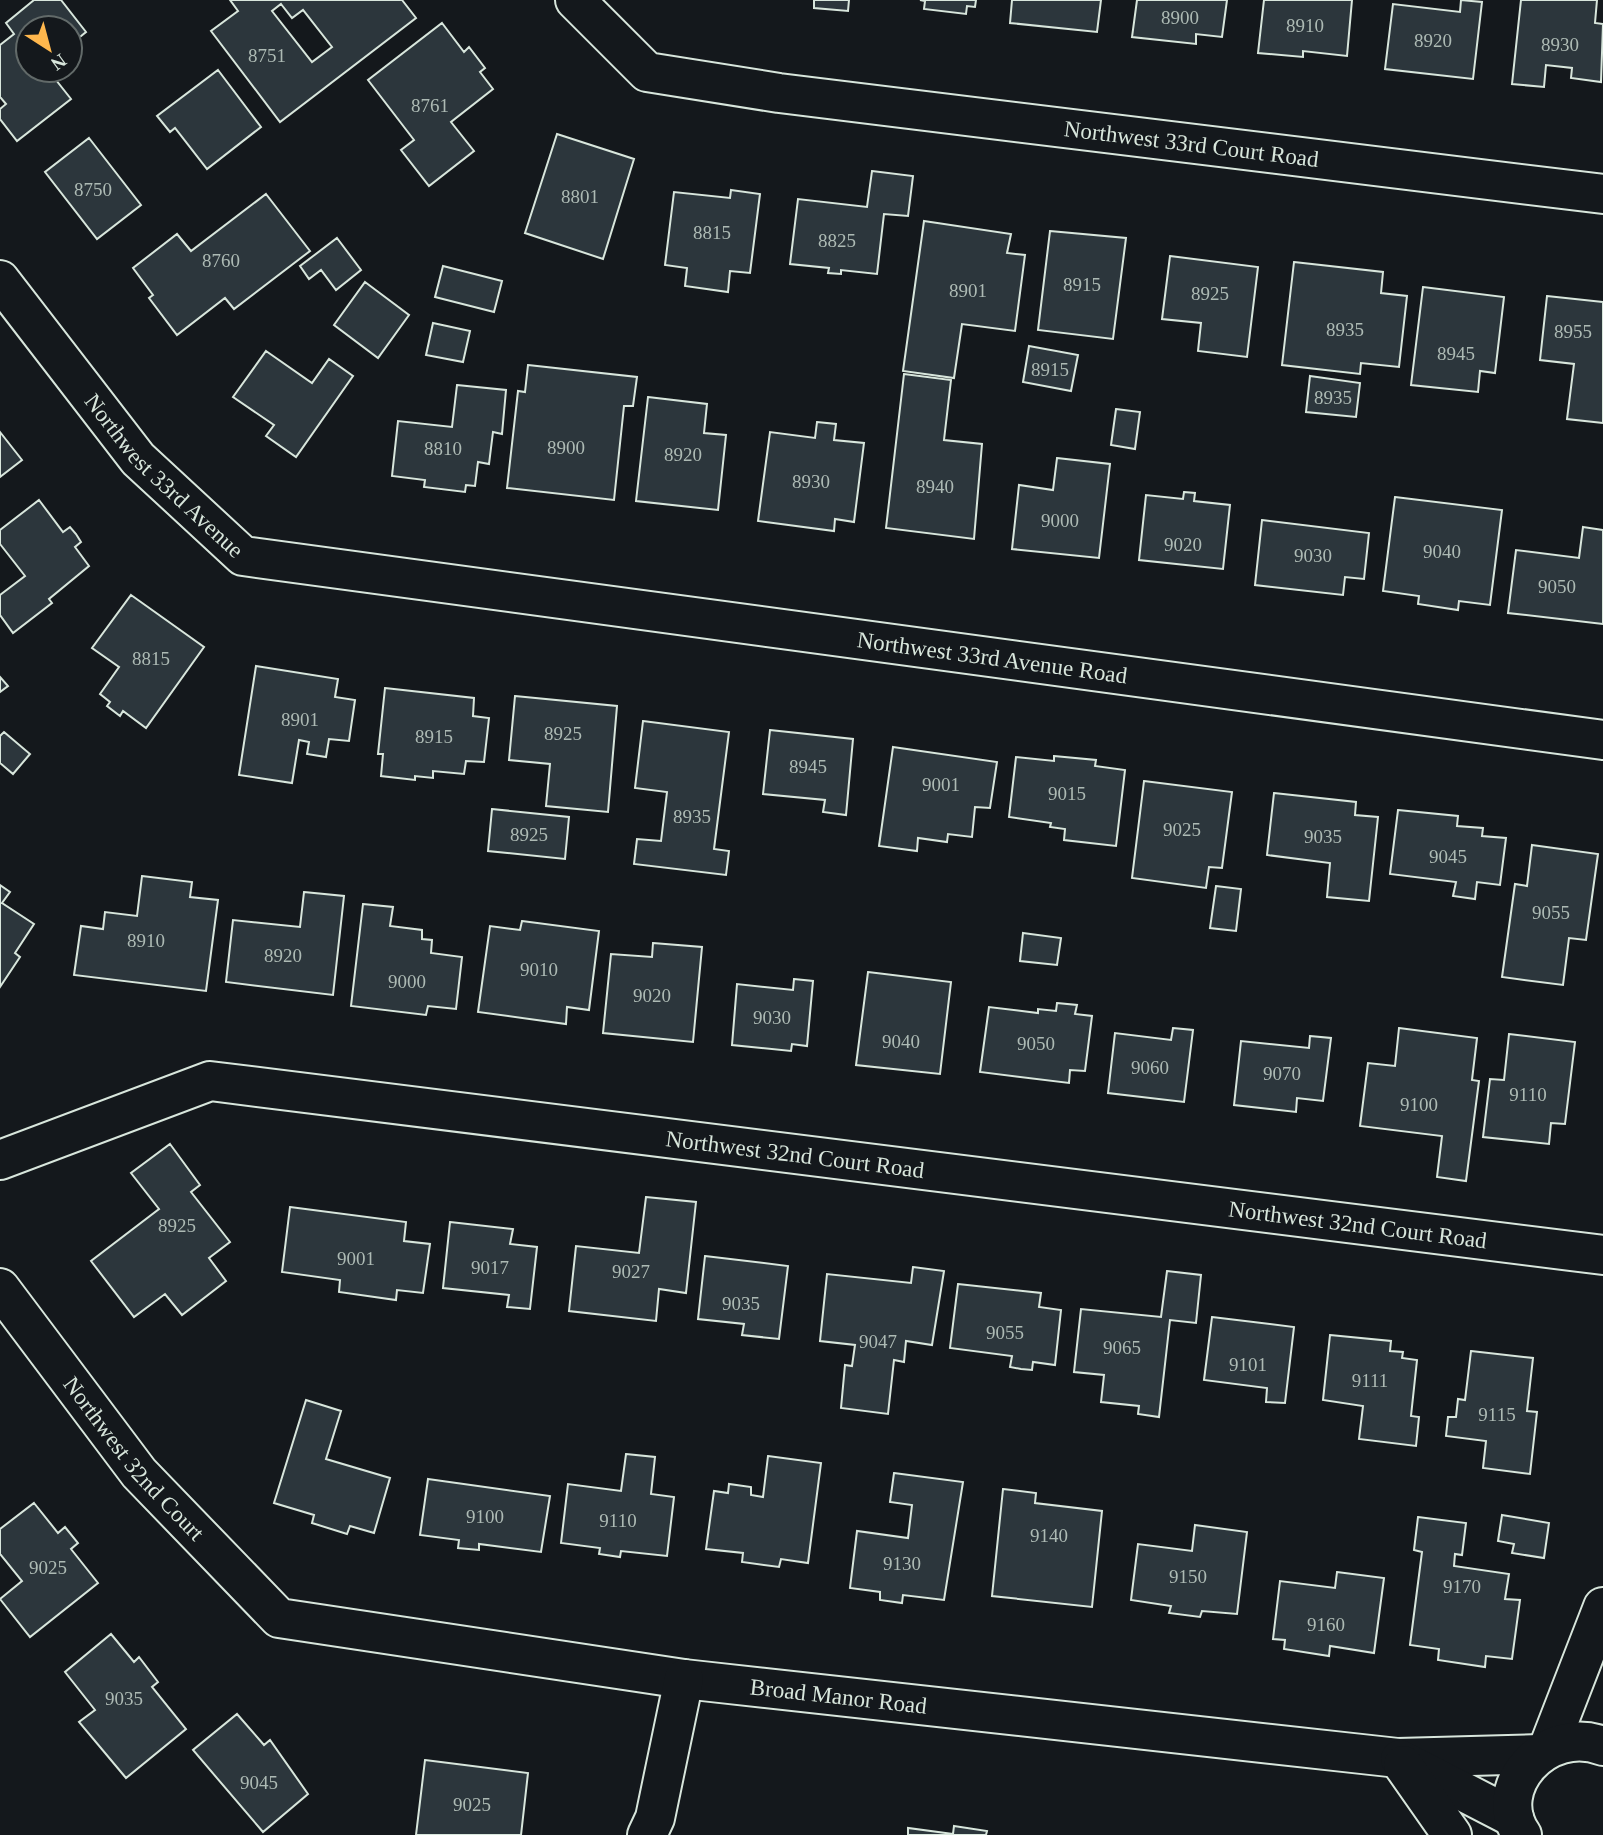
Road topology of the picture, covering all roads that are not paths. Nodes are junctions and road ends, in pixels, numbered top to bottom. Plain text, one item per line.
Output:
1 (575, 0) edge
2 (1603, 194) edge
3 (0, 280) edge
4 (382, 573) joint
5 (1603, 740) edge
6 (0, 1160) edge
7 (1603, 1255) edge
8 (0, 1288) edge
9 (1603, 1607) edge
10 (279, 1618) joint
11 (684, 1679) junction
12 (1603, 1746) edge
13 (1544, 1750) junction
14 (1398, 1758) junction
15 (1518, 1830) edge
16 (647, 1835) edge
17 (1452, 1835) edge

1 - 2 street, Northwest 33rd Court Road
3 - 4 street, Northwest 33rd Avenue
4 - 5 street, Northwest 33rd Avenue Road
6 - 7 street, Northwest 32nd Court Road
8 - 10 street, Northwest 32nd Court
9 - 13 street
10 - 11 street, Broad Manor Road
11 - 14 street, Broad Manor Road
11 - 16 street
12 - 13 street, Broad Manor Road
13 - 14 street, Broad Manor Road
13 - 15 street
14 - 15 street, Broad Manor Road
14 - 17 street

